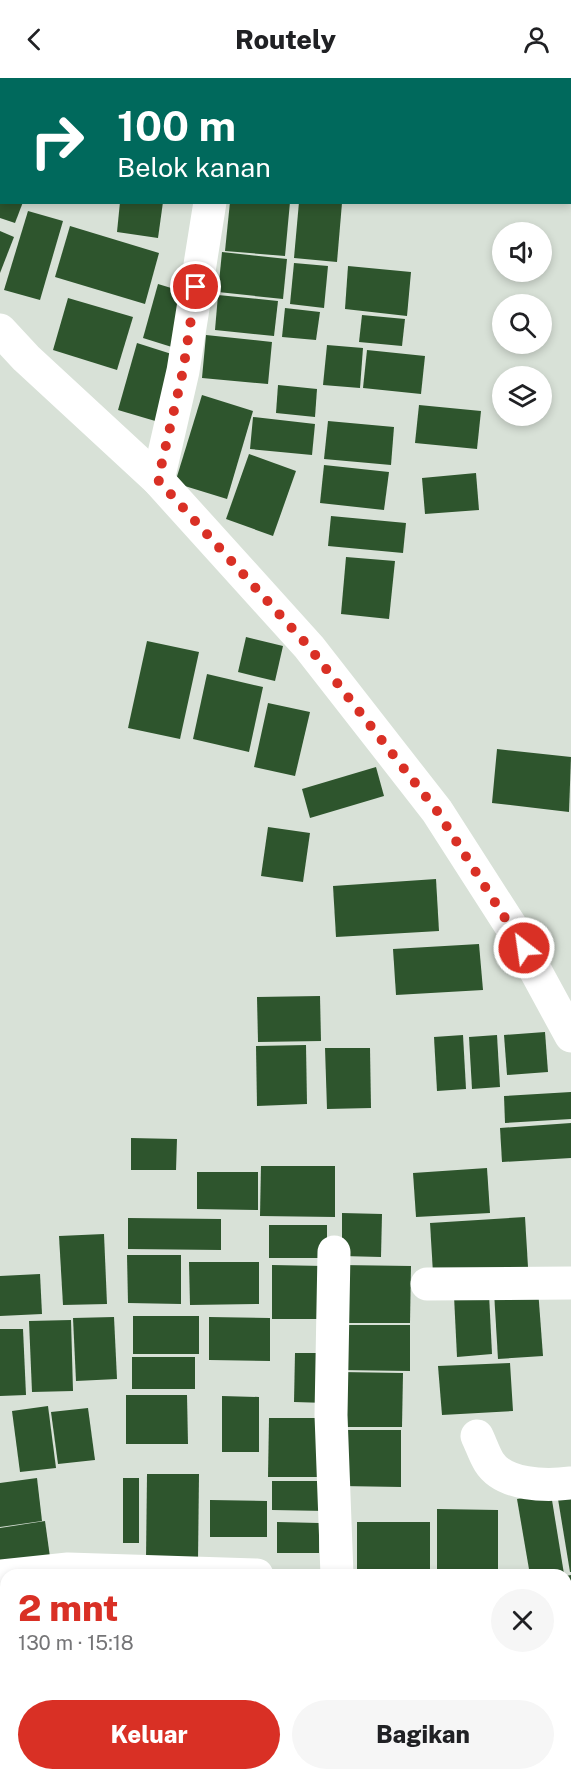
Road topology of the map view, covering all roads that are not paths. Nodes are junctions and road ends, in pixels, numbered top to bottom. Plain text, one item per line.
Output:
1 (210, 204) edge
2 (0, 330) edge
3 (158, 480) junction
4 (571, 1036) edge
5 (334, 1252) dead end
6 (571, 1283) edge
7 (427, 1284) dead end
8 (477, 1436) dead end
9 (571, 1483) edge
10 (337, 1569) edge

1 - 3 street
2 - 3 street
3 - 4 street
5 - 10 street
6 - 7 street
8 - 9 street

